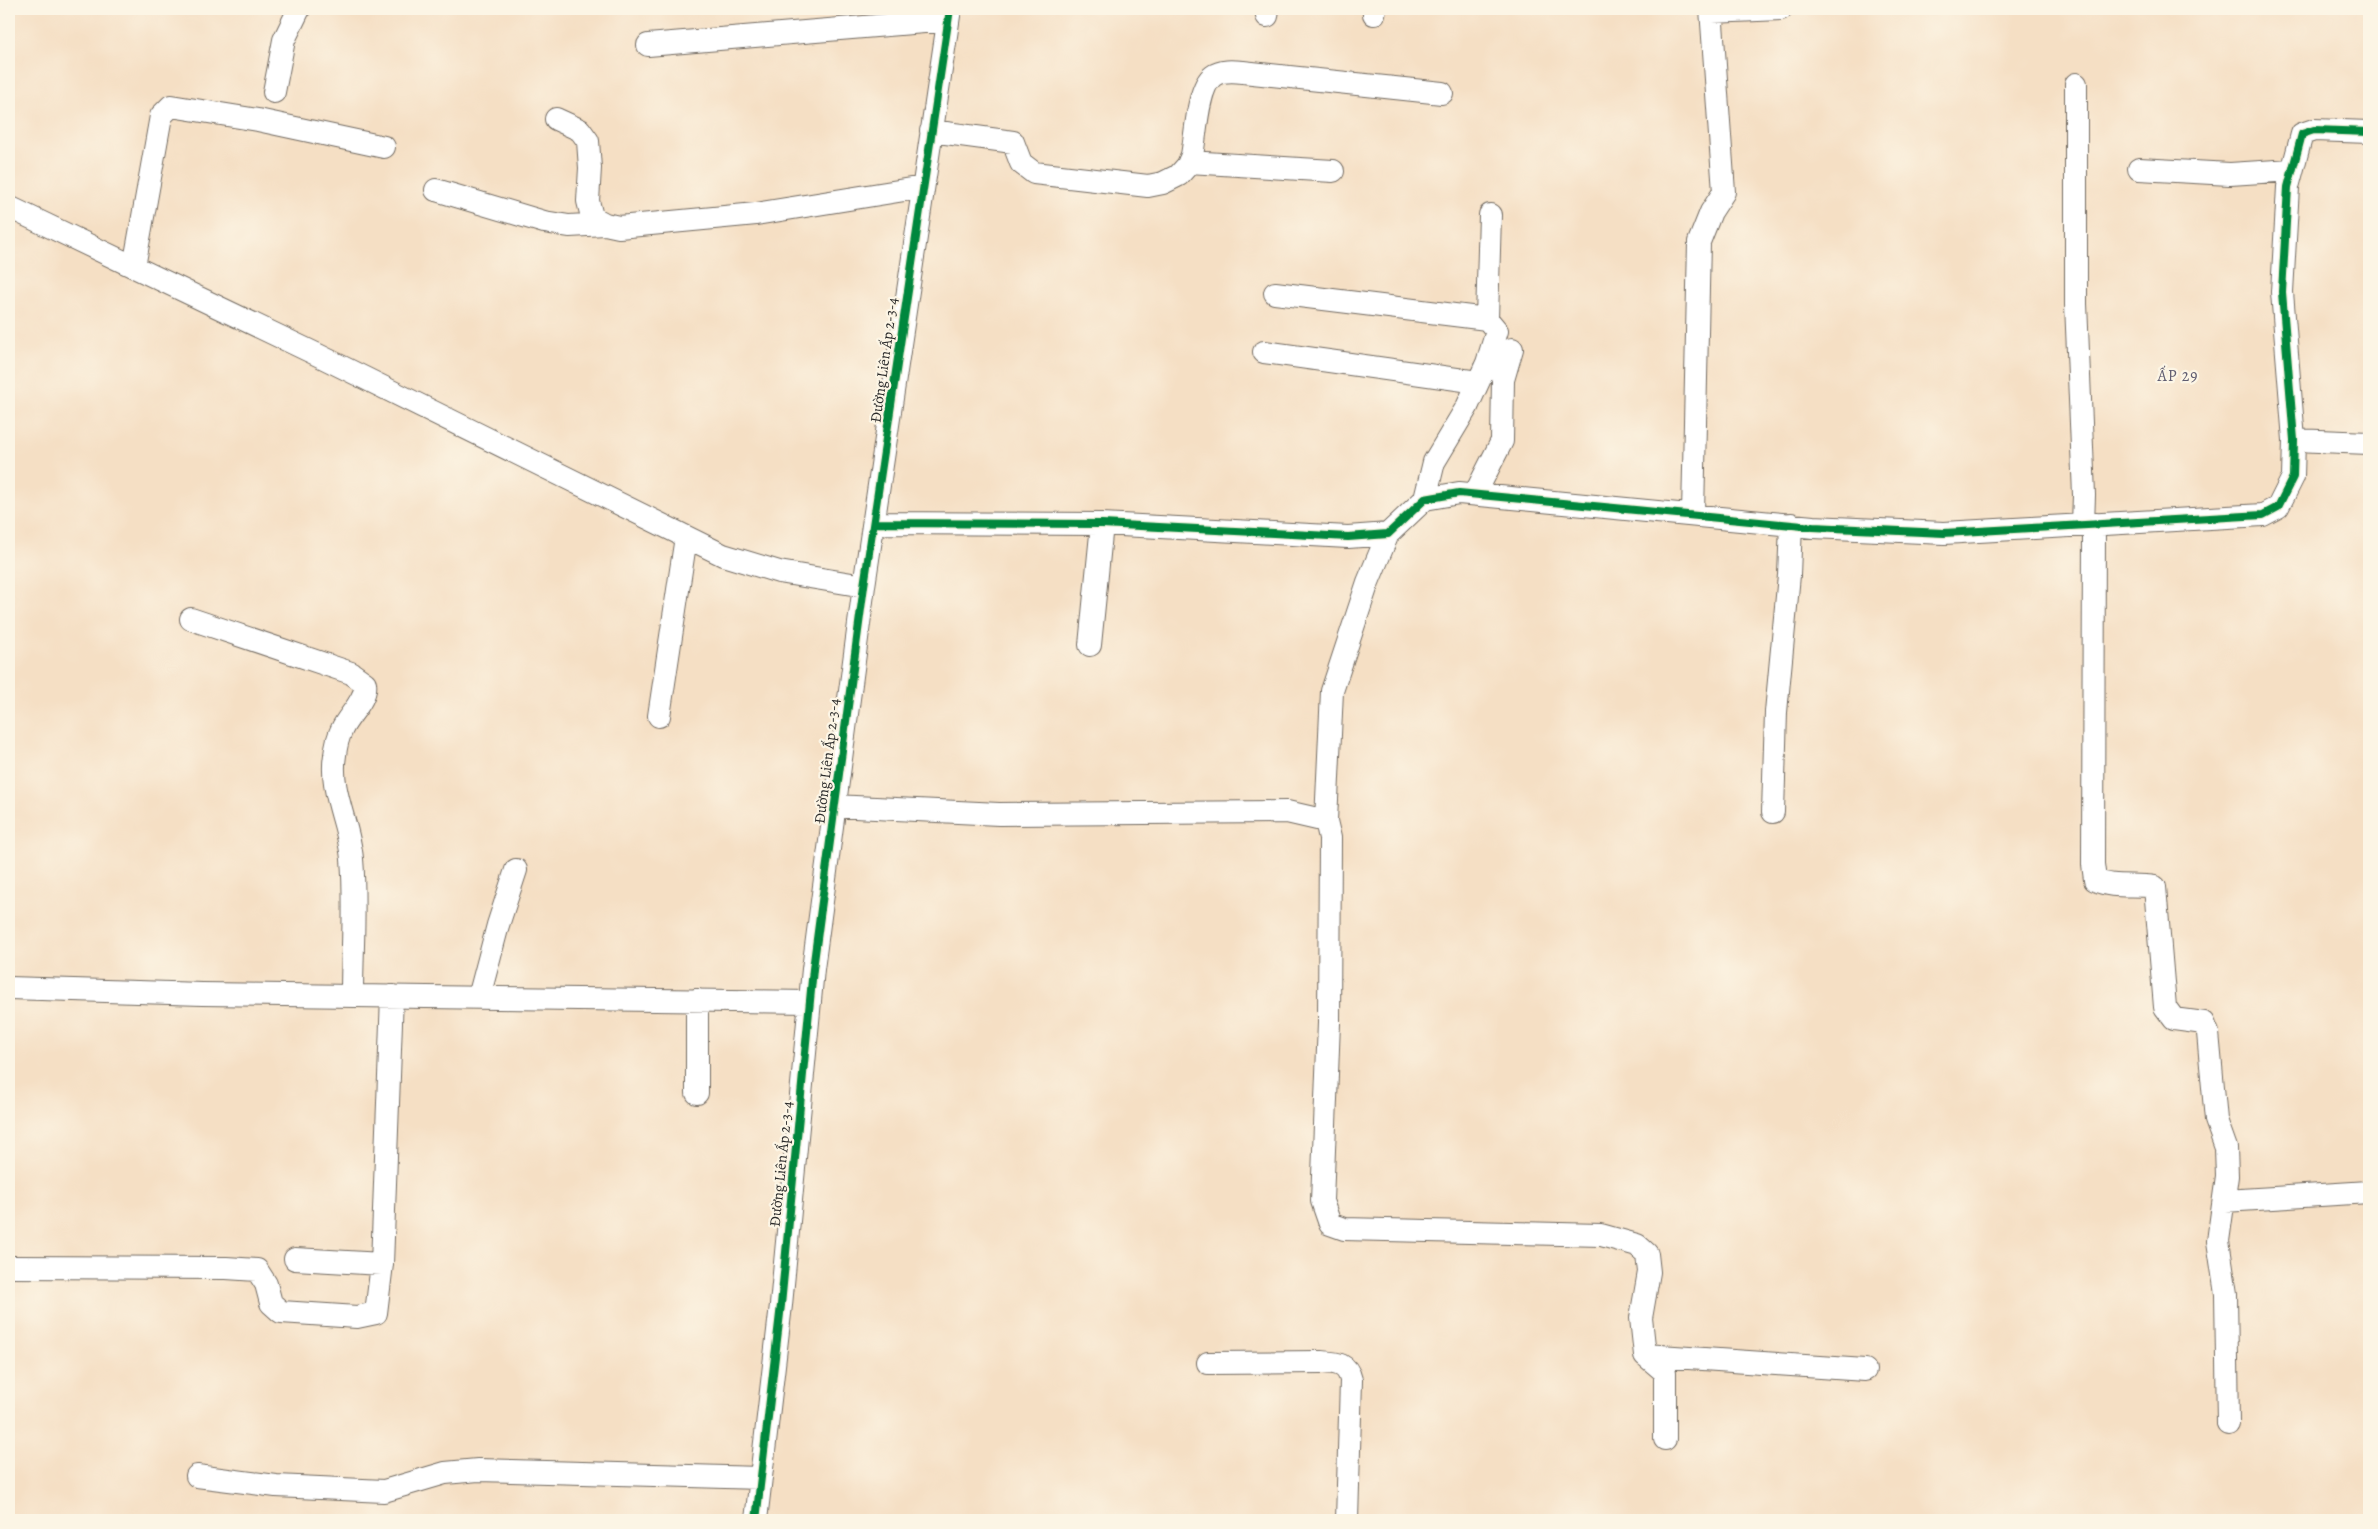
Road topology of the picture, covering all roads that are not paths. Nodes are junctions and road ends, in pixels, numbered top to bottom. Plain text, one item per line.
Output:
1 (299, 9) edge
2 (1781, 9) edge
3 (1711, 10) edge
4 (949, 15) edge
5 (648, 45) dead end
6 (2076, 84) dead end
7 (274, 92) dead end
8 (1442, 93) dead end
9 (556, 119) dead end
10 (931, 131) junction
11 (2369, 132) edge
12 (384, 147) dead end
13 (1189, 162) junction
14 (2139, 169) dead end
15 (2292, 170) junction
16 (1333, 171) dead end
17 (923, 187) junction
18 (436, 190) dead end
19 (9, 207) edge
20 (1490, 215) dead end
21 (604, 224) junction
22 (134, 267) junction
23 (1275, 293) dead end
24 (1487, 319) junction
25 (1512, 349) dead end
26 (1264, 352) dead end
27 (1478, 382) junction
28 (2294, 440) junction
29 (2369, 443) edge
30 (1475, 494) junction
31 (1425, 500) junction
32 (1693, 514) junction
33 (874, 523) junction
34 (1102, 524) junction
35 (1791, 524) junction
36 (2088, 525) junction
37 (1388, 534) junction
38 (686, 537) junction
39 (864, 586) junction
40 (191, 619) dead end
41 (1090, 645) dead end
42 (659, 716) dead end
43 (834, 806) junction
44 (1773, 812) dead end
45 (1326, 821) junction
46 (516, 870) dead end
47 (9, 988) edge
48 (352, 995) junction
49 (392, 996) junction
50 (479, 997) junction
51 (698, 1000) junction
52 (810, 1002) junction
53 (698, 1093) dead end
54 (2369, 1192) edge
55 (2224, 1201) junction
56 (295, 1259) dead end
57 (382, 1264) junction
58 (9, 1267) edge
59 (1645, 1355) junction
60 (1208, 1363) dead end
61 (1865, 1370) dead end
62 (2228, 1424) dead end
63 (1665, 1439) dead end
64 (197, 1476) dead end
65 (761, 1478) junction
66 (756, 1520) edge
67 (1347, 1520) edge

1 - 7 street
2 - 3 street
3 - 32 street
4 - 5 street
4 - 10 street, Đường Liên Ấp 2-3-4
6 - 36 street
8 - 13 street
9 - 21 street
10 - 13 street
10 - 17 street, Đường Liên Ấp 2-3-4
11 - 15 street
12 - 22 street
13 - 16 street
14 - 15 street
15 - 28 street
17 - 21 street
17 - 33 street, Đường Liên Ấp 2-3-4
18 - 21 street
19 - 22 street
20 - 24 street
22 - 38 street
23 - 24 street
24 - 27 street
25 - 30 street
26 - 27 street
27 - 31 street
28 - 29 street
28 - 36 street
30 - 31 street
30 - 32 street
31 - 37 street
32 - 35 street
33 - 34 street
33 - 39 street, Đường Liên Ấp 2-3-4
34 - 37 street
34 - 41 street
35 - 36 street
35 - 44 street
36 - 55 street
37 - 45 street
38 - 39 street
38 - 42 street
39 - 43 street, Đường Liên Ấp 2-3-4
40 - 48 street
43 - 45 street
43 - 52 street, Đường Liên Ấp 2-3-4
45 - 59 street
46 - 50 street
47 - 48 street
48 - 49 street
49 - 50 street
49 - 57 street
50 - 51 street
51 - 52 street
51 - 53 street
52 - 65 street, Đường Liên Ấp 2-3-4
54 - 55 street
55 - 62 street
56 - 57 street
57 - 58 street
59 - 61 street
59 - 63 street
60 - 67 street
64 - 65 street
65 - 66 street, Đường Liên Ấp 2-3-4

